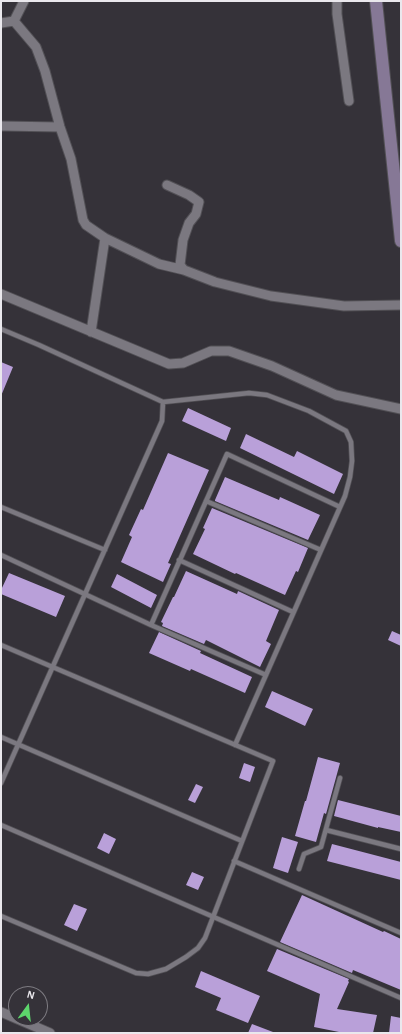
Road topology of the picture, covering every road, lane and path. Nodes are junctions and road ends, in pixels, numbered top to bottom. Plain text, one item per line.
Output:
1 (24, 1) edge
2 (337, 1) edge
3 (376, 1) edge
4 (14, 21) junction
5 (1, 23) edge
6 (349, 101) dead end
7 (1, 126) edge
8 (60, 127) junction
9 (167, 185) dead end
10 (105, 238) junction
11 (401, 241) edge
12 (184, 270) junction
13 (1, 294) edge
14 (401, 304) edge
15 (1, 329) edge
16 (91, 332) junction
17 (163, 402) junction
18 (401, 410) edge
19 (206, 501) junction
20 (1, 507) edge
21 (340, 507) junction
22 (105, 550) junction
23 (321, 550) junction
24 (1, 555) edge
25 (179, 560) junction
26 (86, 594) junction
27 (293, 612) junction
28 (151, 625) junction
29 (1, 645) edge
30 (53, 667) junction
31 (266, 675) junction
32 (1, 737) edge
33 (18, 745) junction
34 (235, 745) junction
35 (340, 778) dead end
36 (1, 783) edge
37 (1, 825) edge
38 (326, 830) junction
39 (242, 841) junction
40 (401, 849) edge
41 (234, 861) junction
42 (299, 869) dead end
43 (1, 916) edge
44 (213, 917) junction
45 (401, 933) edge
46 (401, 998) edge
47 (1, 1012) edge
48 (50, 1033) edge

1 - 4 street
2 - 6 street
3 - 11 main road
4 - 5 street
4 - 8 street
7 - 8 street
8 - 10 street
9 - 12 street
10 - 12 street
10 - 16 street
12 - 14 street
13 - 16 street
15 - 17 lane
16 - 18 street
17 - 21 lane
17 - 22 lane
19 - 21 lane
19 - 23 lane
19 - 25 lane
20 - 22 lane
21 - 23 lane
22 - 26 lane
23 - 27 lane
24 - 26 lane
25 - 27 lane
25 - 28 lane
26 - 28 lane
26 - 30 lane
27 - 31 lane
28 - 31 lane
29 - 30 lane
30 - 33 lane
30 - 34 lane
31 - 34 lane
32 - 33 lane
33 - 36 lane
33 - 39 lane
34 - 39 lane
35 - 38 lane
37 - 44 lane
38 - 40 lane
38 - 42 lane
39 - 41 lane
41 - 44 lane
41 - 45 lane
43 - 44 lane
44 - 46 lane
47 - 48 street

